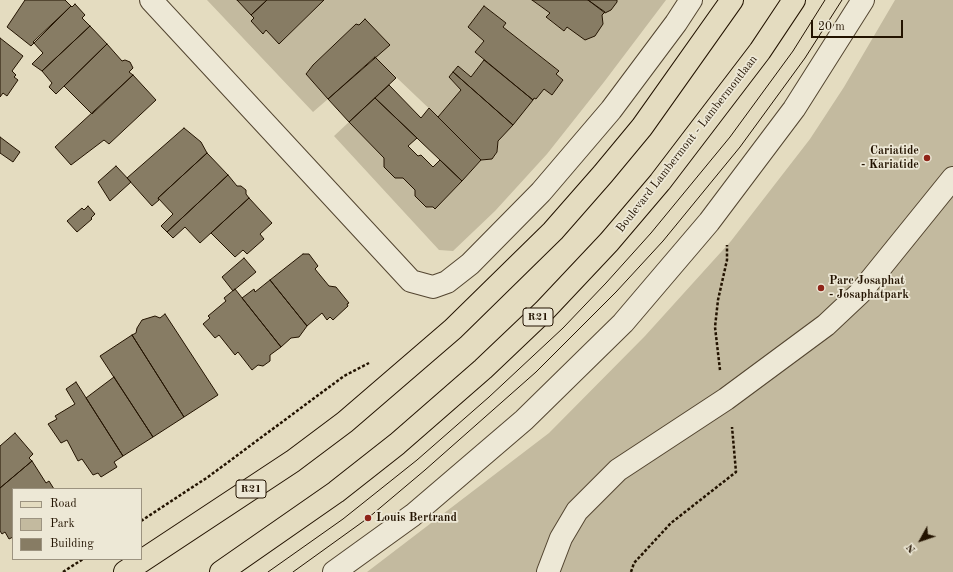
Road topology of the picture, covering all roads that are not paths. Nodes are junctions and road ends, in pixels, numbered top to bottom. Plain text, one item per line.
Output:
1 (151, 0) edge
2 (692, 0) edge
3 (732, 0) edge
4 (794, 0) edge
5 (863, 0) edge
6 (953, 178) edge
7 (125, 572) edge
8 (221, 572) edge
9 (334, 572) edge
10 (548, 572) edge

1 - 2 street
3 - 7 main road, R21
4 - 8 main road, Boulevard Lambermont - Lambermontlaan / R21
5 - 9 street
6 - 10 street

